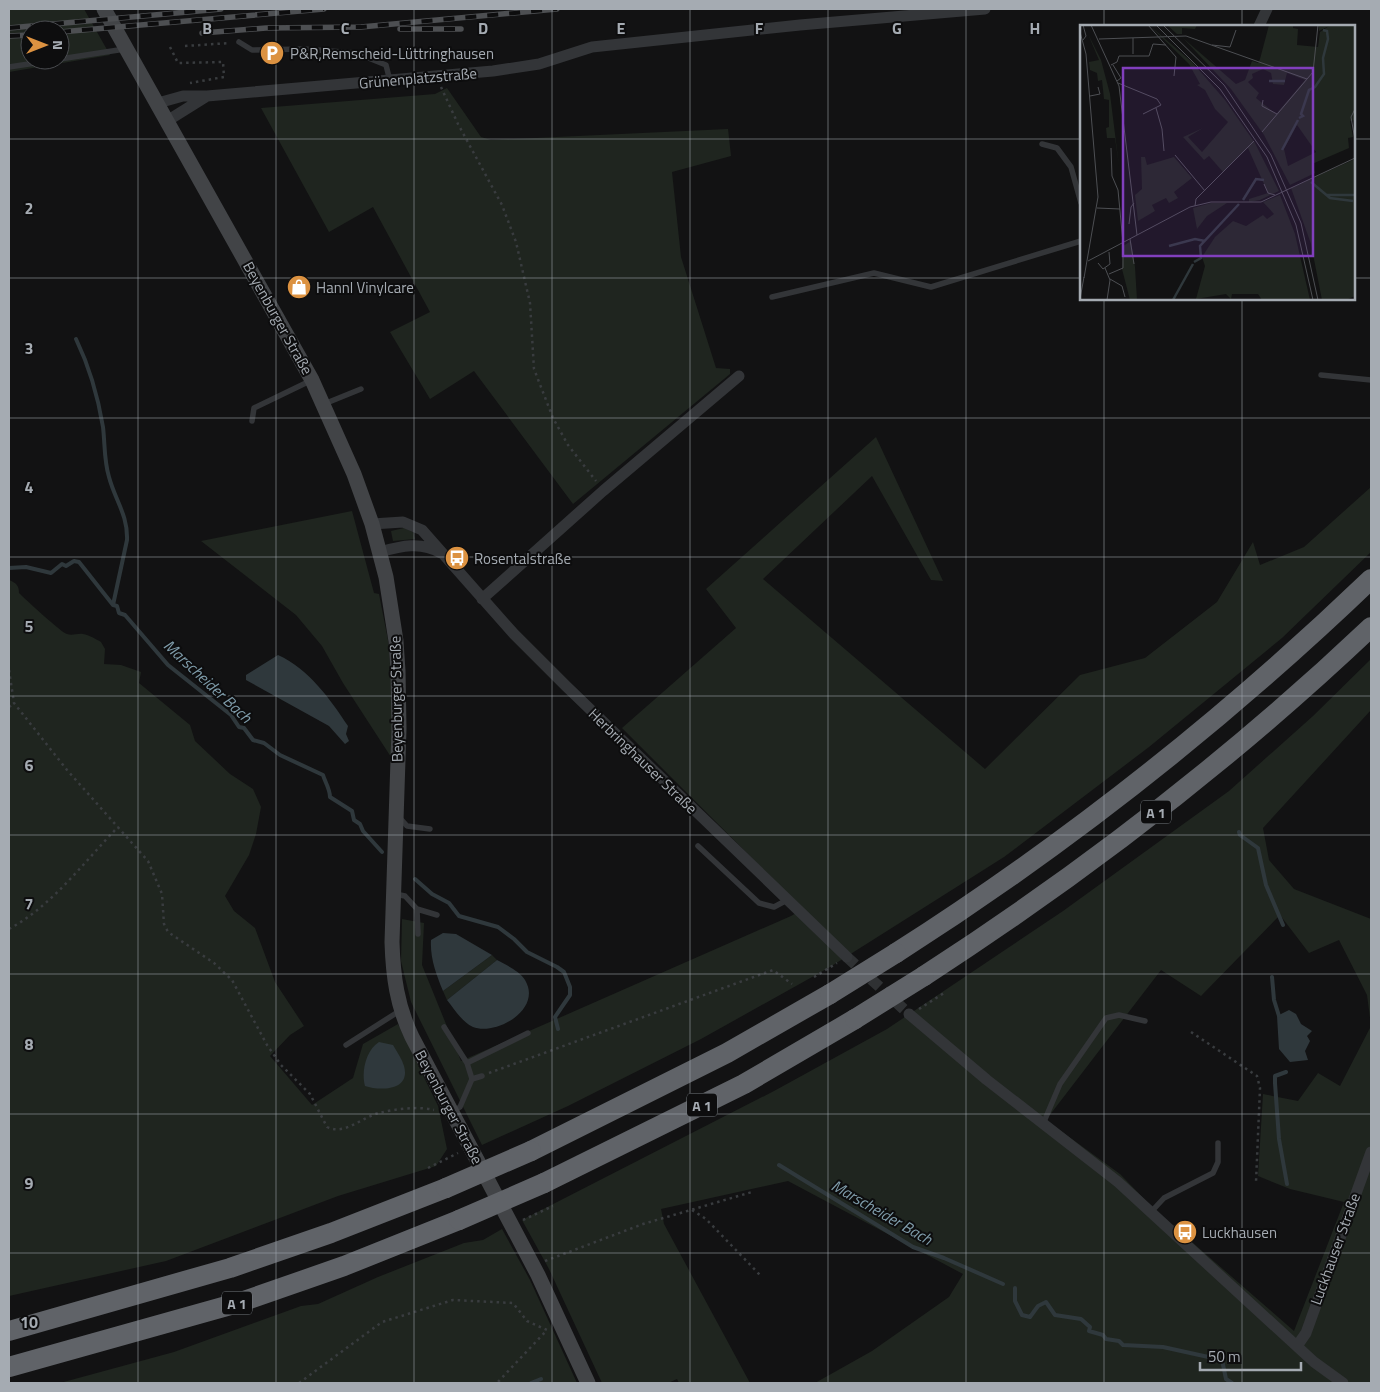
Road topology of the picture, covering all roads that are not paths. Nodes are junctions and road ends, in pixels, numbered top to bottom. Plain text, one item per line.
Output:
1 (104, 9) edge
2 (985, 9) edge
3 (1267, 9) edge
4 (1259, 25) edge
5 (239, 42) road end
6 (126, 48) junction
7 (70, 57) edge
8 (390, 81) junction
9 (207, 96) junction
10 (158, 103) junction
11 (167, 122) junction
12 (1042, 144) dead end
13 (1080, 201) edge
14 (1080, 241) edge
15 (772, 297) dead end
16 (1321, 375) dead end
17 (739, 376) dead end
18 (312, 380) junction
19 (1371, 380) edge
20 (361, 389) dead end
21 (324, 404) junction
22 (252, 421) dead end
23 (372, 524) junction
24 (380, 552) junction
25 (446, 556) junction
26 (1371, 579) edge
27 (482, 599) junction
28 (1371, 627) edge
29 (396, 816) junction
30 (430, 829) dead end
31 (698, 846) dead end
32 (394, 894) junction
33 (787, 900) junction
34 (417, 908) junction
35 (437, 915) dead end
36 (418, 934) dead end
37 (844, 959) tunnel mouth
38 (401, 1010) junction
39 (912, 1013) tunnel mouth
40 (1145, 1021) dead end
41 (444, 1027) dead end
42 (528, 1032) dead end
43 (346, 1045) dead end
44 (467, 1062) junction
45 (484, 1075) road end
46 (472, 1079) junction
47 (446, 1113) junction
48 (1043, 1124) junction
49 (1218, 1143) dead end
50 (1371, 1152) edge
51 (1151, 1212) junction
52 (9, 1331) edge
53 (1297, 1346) junction
54 (9, 1367) edge
55 (588, 1383) edge
56 (1343, 1383) edge

1 - 6 main road, Beyenburger Straße
2 - 8 street, Grünenplatzstraße
3 - 4 street
5 - 8 lane
6 - 7 lane
6 - 10 main road, Beyenburger Straße
8 - 9 street, Grünenplatzstraße
9 - 10 street, Grünenplatzstraße
9 - 11 street, Grünenplatzstraße
10 - 11 main road, Beyenburger Straße
11 - 18 main road, Beyenburger Straße
12 - 13 lane
14 - 15 lane
16 - 19 lane
17 - 27 street
18 - 21 main road, Beyenburger Straße
18 - 22 lane
20 - 21 lane
21 - 23 main road, Beyenburger Straße
23 - 24 main road, Beyenburger Straße
23 - 25 street, Herbringhauser Straße
24 - 25 street, Herbringhauser Straße
24 - 29 main road, Beyenburger Straße
25 - 27 street, Herbringhauser Straße
26 - 52 highway, A 1, bridge
27 - 33 street, Herbringhauser Straße
28 - 54 highway, A 1, bridge
29 - 30 lane
29 - 32 main road, Beyenburger Straße
31 - 33 lane
32 - 34 lane
32 - 38 main road, Beyenburger Straße
33 - 37 street, Herbringhauser Straße
34 - 35 lane
34 - 36 lane
38 - 43 lane
38 - 47 main road, Beyenburger Straße
39 - 48 street
40 - 48 lane
41 - 44 lane
42 - 44 lane
44 - 46 lane
45 - 46 lane
46 - 47 lane
47 - 55 main road, Beyenburger Straße
48 - 51 street
49 - 51 lane
50 - 53 street, Luckhauser Straße
51 - 53 street
53 - 56 street

